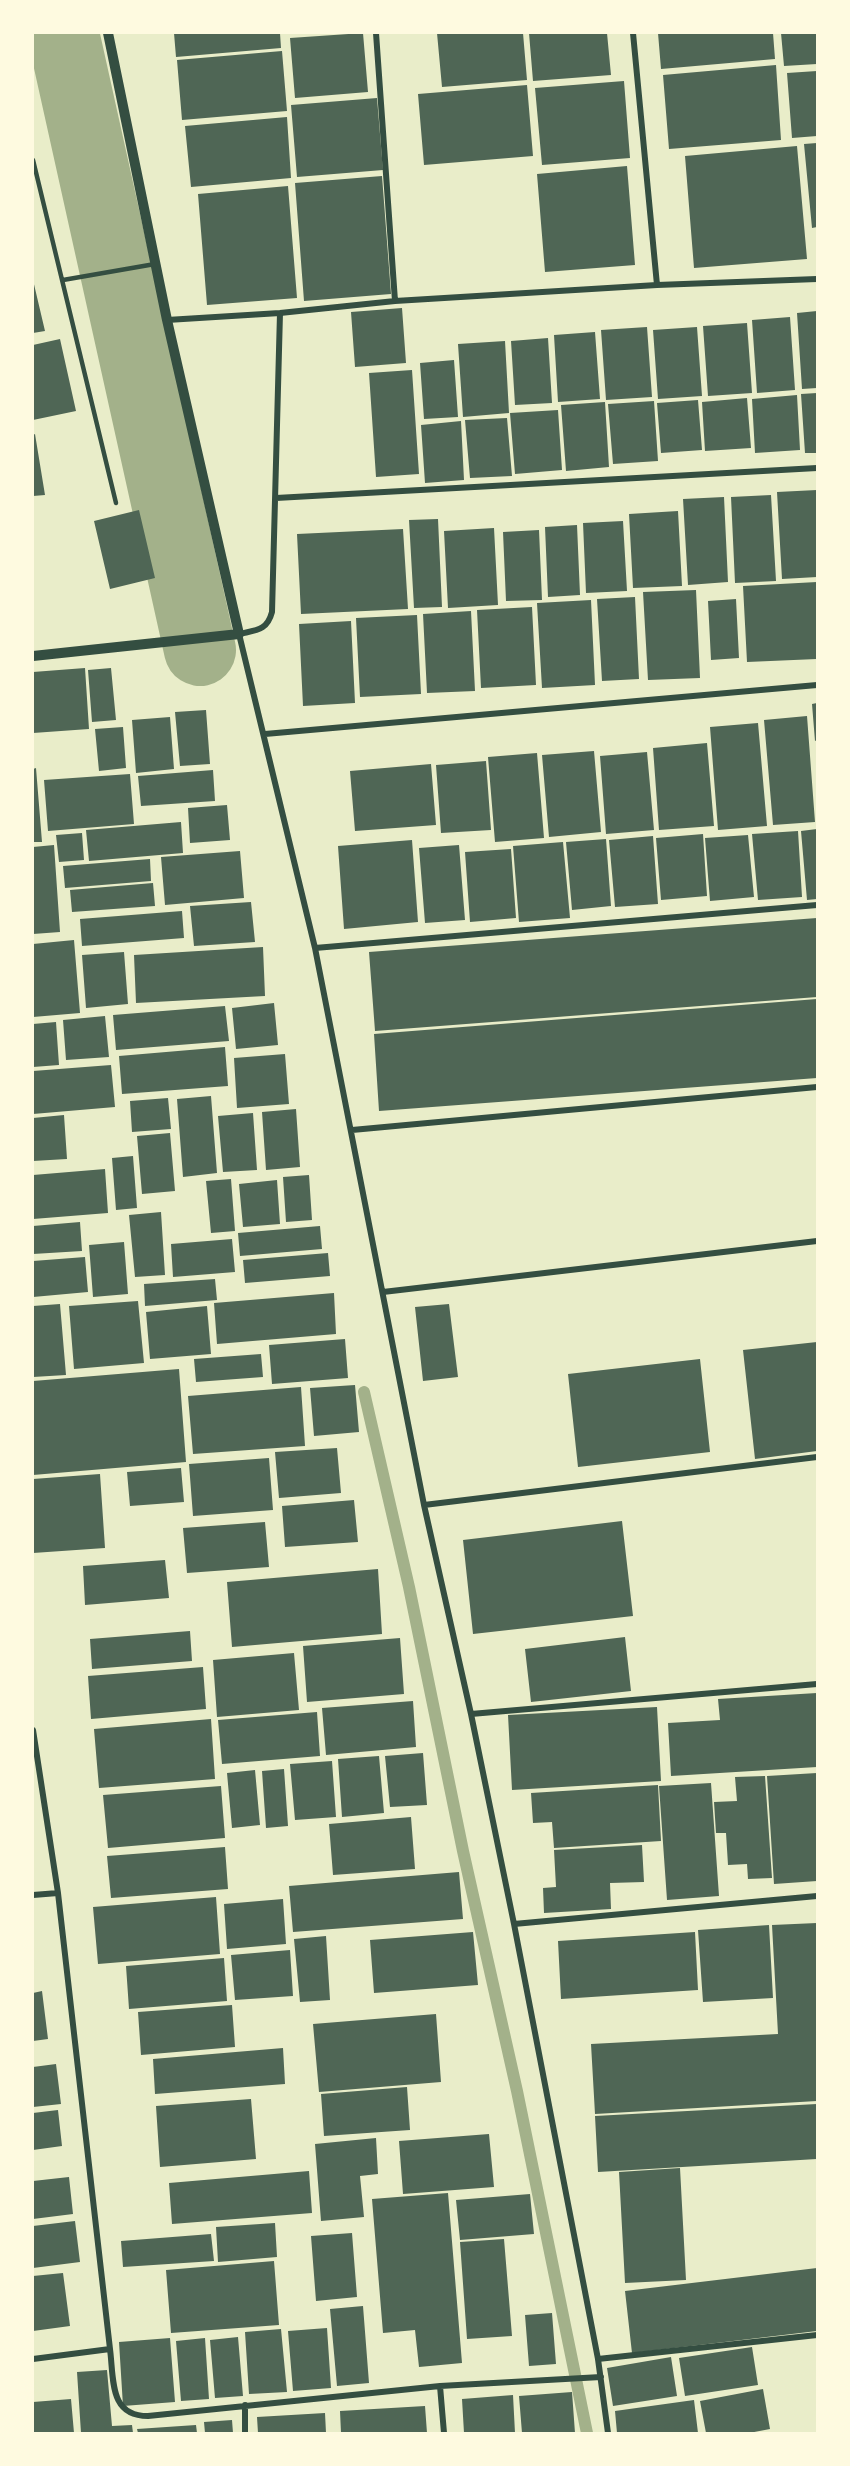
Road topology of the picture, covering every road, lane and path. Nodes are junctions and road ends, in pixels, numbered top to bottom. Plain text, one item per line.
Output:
1 (108, 33) edge
2 (376, 33) edge
3 (633, 33) edge
4 (33, 160) edge
5 (156, 264) junction
6 (817, 279) edge
7 (63, 280) junction
8 (657, 285) junction
9 (395, 301) junction
10 (280, 313) junction
11 (167, 320) junction
12 (817, 468) edge
13 (276, 498) junction
14 (116, 503) dead end
15 (239, 634) junction
16 (33, 656) edge
17 (817, 685) edge
18 (265, 734) junction
19 (817, 905) edge
20 (315, 948) junction
21 (817, 1087) edge
22 (352, 1130) junction
23 (817, 1241) edge
24 (383, 1292) junction
25 (817, 1457) edge
26 (424, 1506) junction
27 (817, 1684) edge
28 (471, 1714) junction
29 (33, 1730) edge
30 (58, 1893) junction
31 (33, 1895) edge
32 (817, 1896) edge
33 (514, 1924) junction
34 (817, 2335) edge
35 (110, 2349) junction
36 (33, 2359) edge
37 (598, 2359) junction
38 (601, 2377) junction
39 (440, 2386) junction
40 (245, 2405) junction
41 (245, 2433) edge
42 (444, 2433) edge
43 (608, 2433) edge

1 - 5 street
2 - 9 street
3 - 8 street
4 - 7 lane
5 - 7 lane
5 - 11 street
6 - 8 street
7 - 14 lane
8 - 9 street
9 - 10 street
10 - 11 street
10 - 13 street
11 - 15 street
12 - 13 street
13 - 15 street
15 - 16 street
15 - 18 street
17 - 18 street
18 - 20 street
19 - 20 street
20 - 22 street
21 - 22 street
22 - 24 street
23 - 24 street
24 - 26 street
25 - 26 street
26 - 28 street
27 - 28 street
28 - 33 street
29 - 30 street
30 - 31 street
30 - 35 street
32 - 33 street
33 - 37 street
34 - 37 street
35 - 36 street
35 - 40 street
37 - 38 street
38 - 39 street
38 - 43 street
39 - 40 street
39 - 42 street
40 - 41 street

